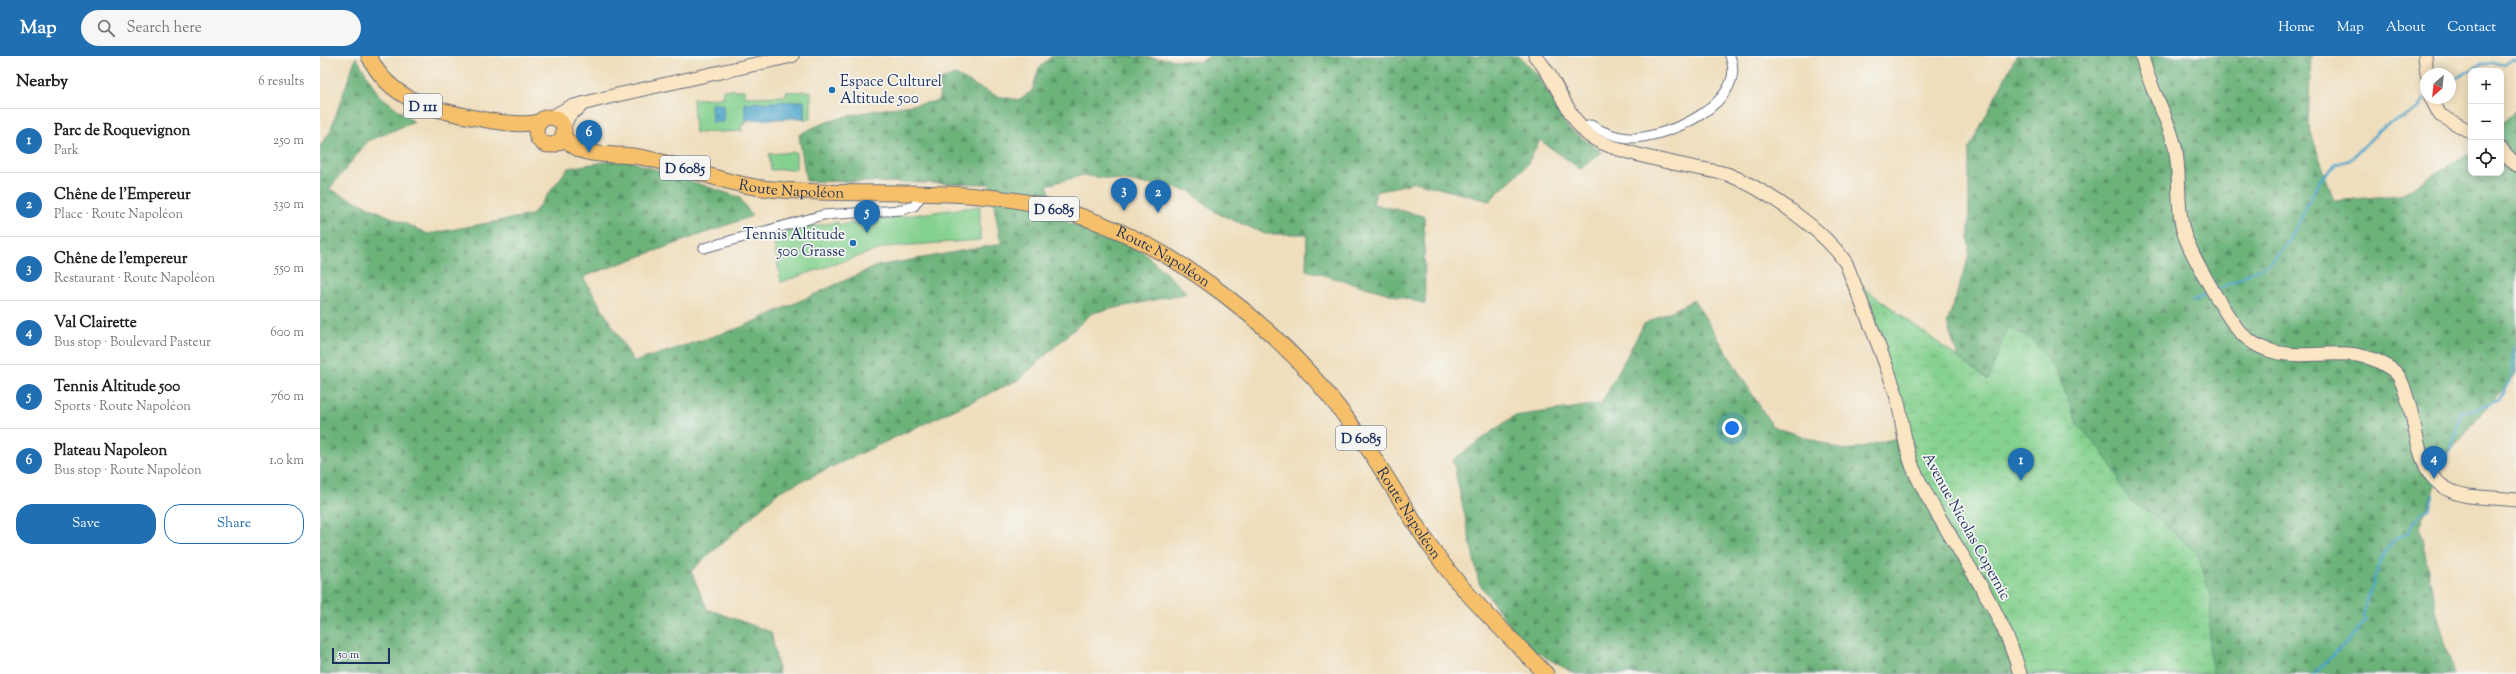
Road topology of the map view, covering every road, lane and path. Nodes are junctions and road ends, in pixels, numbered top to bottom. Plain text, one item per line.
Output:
1 (369, 56) edge
2 (792, 56) edge
3 (1535, 56) edge
4 (1730, 56) edge
5 (2142, 56) edge
6 (2425, 56) edge
7 (2426, 68) edge
8 (2434, 104) edge
9 (583, 105) junction
10 (545, 120) junction
11 (497, 122) junction
12 (1582, 128) junction
13 (2468, 130) edge
14 (560, 136) junction
15 (537, 137) junction
16 (2504, 152) edge
17 (2516, 165) edge
18 (923, 193) junction
19 (704, 248) dead end
20 (2516, 500) edge
21 (1546, 674) edge
22 (2020, 674) edge

1 - 11 main road, D 111
2 - 9 main road
3 - 12 main road, Avenue Nicolas Copernic
4 - 12 street
5 - 20 main road
6 - 7 main road
8 - 13 main road
9 - 10 main road
9 - 14 main road
10 - 11 main road, D 111
10 - 14 main road
10 - 15 main road
11 - 15 main road, D 111
12 - 22 main road, Avenue Nicolas Copernic
14 - 15 main road
14 - 18 main road, Route Napoléon / D 6085
16 - 17 main road
18 - 19 street
18 - 21 main road, Route Napoléon / D 6085

